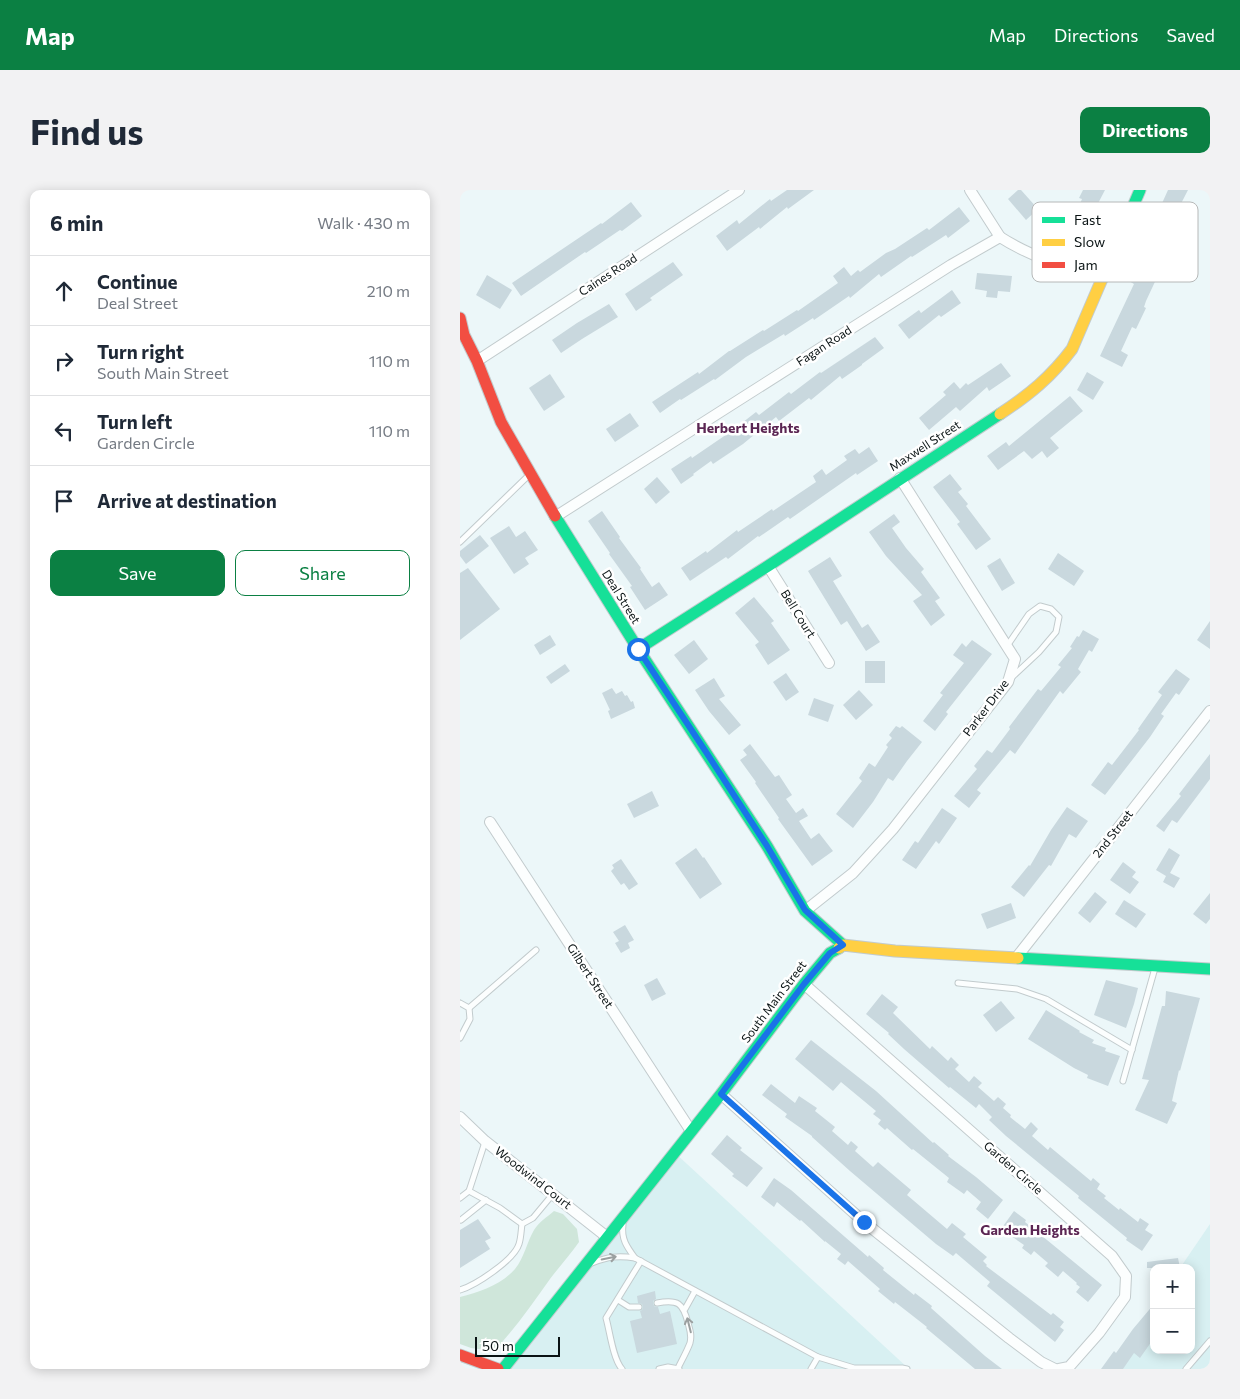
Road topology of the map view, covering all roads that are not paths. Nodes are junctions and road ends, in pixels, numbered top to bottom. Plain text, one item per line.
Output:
1 (739, 190) edge
2 (970, 190) edge
3 (1140, 190) edge
4 (1135, 202) edge
5 (1000, 237) junction
6 (1032, 253) edge
7 (1101, 282) edge
8 (460, 318) edge
9 (462, 336) edge
10 (477, 361) junction
11 (531, 474) junction
12 (900, 478) junction
13 (555, 517) junction
14 (460, 542) edge
15 (768, 566) junction
16 (1006, 647) junction
17 (638, 649) junction
18 (829, 663) dead end
19 (1008, 682) junction
20 (1210, 711) edge
21 (490, 822) dead end
22 (805, 910) junction
23 (843, 945) junction
24 (536, 950) dead end
25 (1016, 958) junction
26 (1156, 966) junction
27 (1210, 969) edge
28 (804, 984) junction
29 (958, 984) dead end
30 (460, 1003) edge
31 (469, 1008) junction
32 (460, 1038) edge
33 (1132, 1050) junction
34 (1123, 1081) dead end
35 (721, 1094) junction
36 (460, 1117) edge
37 (691, 1131) junction
38 (485, 1141) junction
39 (469, 1191) junction
40 (553, 1194) junction
41 (460, 1198) edge
42 (486, 1200) junction
43 (624, 1214) junction
44 (461, 1220) edge
45 (522, 1224) junction
46 (607, 1236) junction
47 (635, 1258) junction
48 (641, 1261) junction
49 (584, 1265) junction
50 (460, 1290) edge
51 (695, 1291) junction
52 (618, 1300) junction
53 (657, 1303) dead end
54 (639, 1307) dead end
55 (685, 1308) junction
56 (1210, 1341) edge
57 (460, 1355) edge
58 (818, 1357) junction
59 (854, 1368) edge
60 (498, 1369) edge
61 (503, 1369) edge
62 (622, 1369) edge
63 (659, 1369) edge
64 (679, 1369) edge
65 (811, 1369) edge
66 (907, 1369) edge
67 (1055, 1369) edge
68 (1059, 1369) edge
69 (1186, 1369) edge

1 - 10 street, Caines Road
2 - 5 street
3 - 4 street, Maxwell Street
5 - 6 street
5 - 13 street, Fagan Road
7 - 12 street, Maxwell Street
8 - 9 street, Deal Street
9 - 10 street, Deal Street
10 - 11 street, Deal Street
11 - 13 street, Deal Street
11 - 14 lane
12 - 15 street, Maxwell Street
12 - 16 street, Parker Drive
13 - 17 street, Deal Street
15 - 17 street, Maxwell Street
15 - 18 street, Bell Court
16 - 19 street, Parker Drive
16 - 19 lane
17 - 22 street, Deal Street
19 - 22 street, Parker Drive
20 - 25 street, 2nd Street
21 - 37 street, Gilbert Street
22 - 23 street, Deal Street
23 - 25 street
23 - 28 street, South Main Street
24 - 31 lane
25 - 26 street
26 - 27 street
26 - 33 lane
28 - 35 street, South Main Street
28 - 68 street, Garden Circle
29 - 33 lane
30 - 31 lane
31 - 32 lane
33 - 34 lane
35 - 37 street, South Main Street
35 - 67 street
36 - 38 street, Woodwind Court
37 - 43 street, South Main Street
38 - 39 lane
38 - 40 street, Woodwind Court
39 - 41 lane
39 - 42 lane
40 - 45 lane
40 - 46 street, Woodwind Court
42 - 44 lane
42 - 45 lane
43 - 46 street, South Main Street
43 - 47 lane
45 - 50 lane
46 - 49 street, South Main Street
47 - 48 lane
49 -> 47 lane
48 - 51 lane
48 - 52 lane
49 - 61 street, South Main Street
51 - 55 lane
51 - 58 lane
52 - 54 lane
52 - 62 lane
53 - 55 lane
64 -> 55 lane
56 - 69 lane
57 - 60 street
58 - 59 lane
58 - 65 lane
59 - 66 lane
63 - 64 lane

